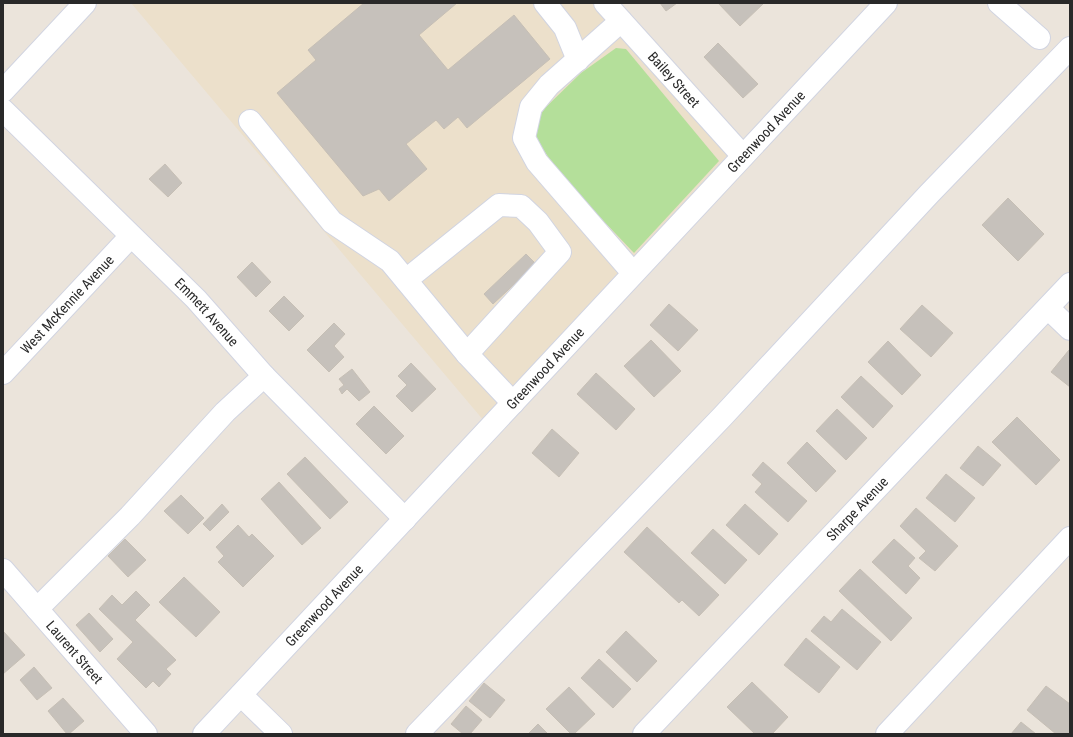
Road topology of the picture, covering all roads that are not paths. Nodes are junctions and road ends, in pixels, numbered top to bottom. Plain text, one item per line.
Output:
1 (85, 3) edge
2 (545, 3) edge
3 (605, 3) edge
4 (886, 3) edge
5 (999, 3) edge
6 (621, 21) junction
7 (1039, 38) dead end
8 (1070, 48) edge
9 (578, 60) junction
10 (3, 91) edge
11 (3, 110) edge
12 (250, 121) dead end
13 (743, 156) junction
14 (131, 236) junction
15 (633, 273) junction
16 (406, 280) junction
17 (1070, 284) edge
18 (1048, 308) junction
19 (1070, 329) edge
20 (467, 354) junction
21 (3, 373) edge
22 (264, 376) junction
23 (513, 403) junction
24 (405, 519) junction
25 (1070, 538) edge
26 (3, 570) edge
27 (37, 609) junction
28 (241, 695) junction
29 (146, 734) edge
30 (204, 734) edge
31 (281, 734) edge
32 (417, 734) edge
33 (644, 734) edge
34 (887, 734) edge

1 - 10 street
2 - 9 street
3 - 6 street, Bailey Street
4 - 13 street, Greenwood Avenue
5 - 7 street
6 - 9 street
6 - 13 street, Bailey Street
8 - 32 street
9 - 15 street
11 - 14 street, Emmett Avenue
12 - 16 street
13 - 15 street, Greenwood Avenue
14 - 21 street, West McKennie Avenue
14 - 22 street, Emmett Avenue
15 - 23 street, Greenwood Avenue
16 - 20 street
16 - 20 street
17 - 18 street, Sharpe Avenue
18 - 19 street
18 - 33 street, Sharpe Avenue
20 - 23 street
22 - 24 street, Emmett Avenue
22 - 27 street
23 - 24 street, Greenwood Avenue
24 - 28 street, Greenwood Avenue
25 - 34 street
26 - 27 street, Laurent Street
27 - 29 street, Laurent Street
28 - 30 street, Greenwood Avenue
28 - 31 street

